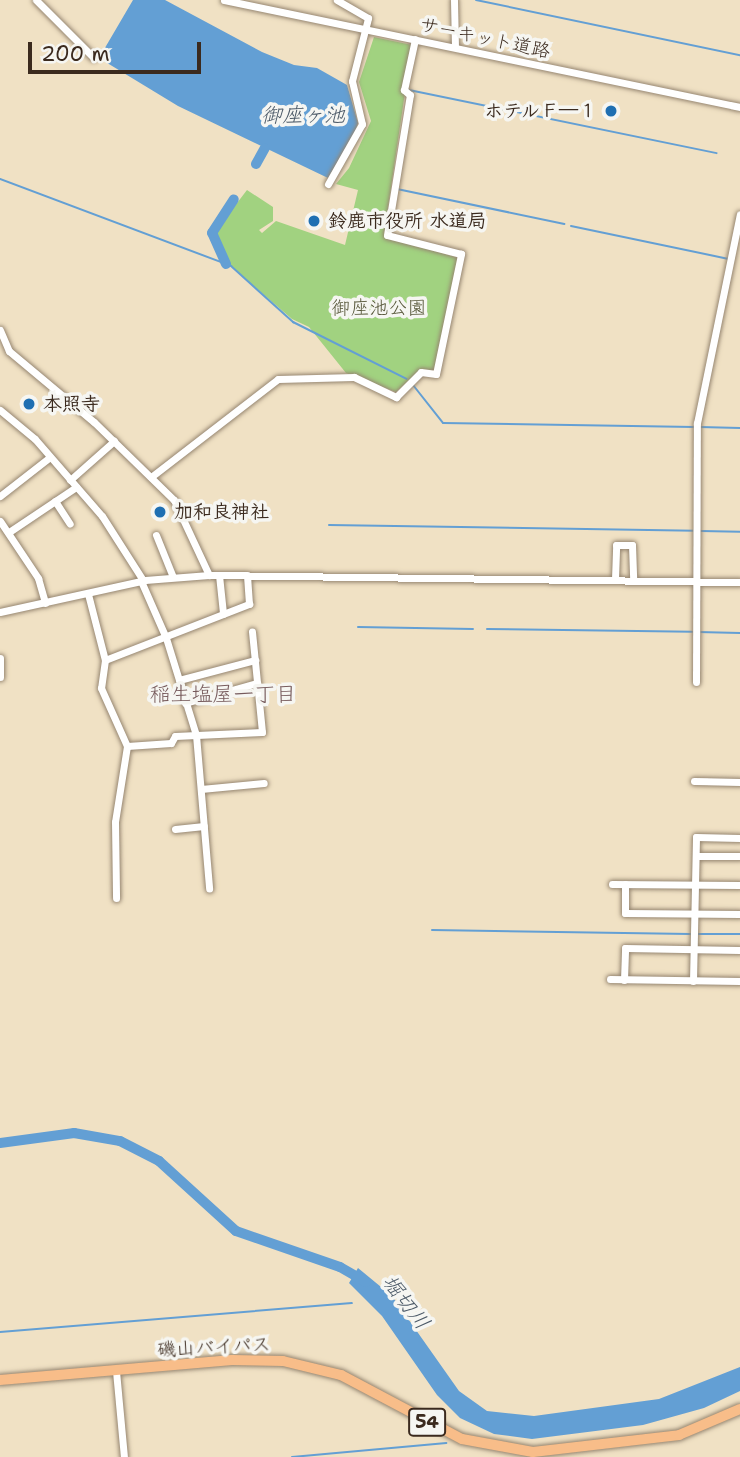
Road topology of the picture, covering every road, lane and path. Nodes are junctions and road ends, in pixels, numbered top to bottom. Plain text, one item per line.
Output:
1 (36, 0) edge
2 (224, 0) edge
3 (337, 0) edge
4 (454, 0) edge
5 (247, 2) edge
6 (366, 31) junction
7 (415, 39) junction
8 (455, 47) junction
9 (93, 57) dead end
10 (740, 107) edge
11 (328, 184) dead end
12 (740, 214) edge
13 (0, 330) edge
14 (3, 350) edge
15 (0, 410) edge
16 (114, 442) junction
17 (50, 457) junction
18 (150, 477) junction
19 (70, 480) junction
20 (76, 487) junction
21 (0, 496) edge
22 (55, 501) junction
23 (0, 521) edge
24 (70, 524) dead end
25 (9, 532) junction
26 (156, 536) dead end
27 (209, 575) junction
28 (219, 575) junction
29 (247, 575) junction
30 (173, 577) junction
31 (615, 579) junction
32 (632, 579) junction
33 (142, 580) junction
34 (697, 581) junction
35 (740, 582) edge
36 (88, 594) junction
37 (44, 603) junction
38 (0, 612) edge
39 (223, 614) junction
40 (252, 631) dead end
41 (166, 638) junction
42 (0, 659) edge
43 (105, 660) junction
44 (255, 660) junction
45 (0, 677) edge
46 (178, 680) junction
47 (696, 682) dead end
48 (257, 683) junction
49 (185, 703) junction
50 (196, 735) junction
51 (127, 746) junction
52 (694, 781) dead end
53 (740, 782) edge
54 (264, 783) dead end
55 (201, 789) junction
56 (204, 826) junction
57 (175, 829) dead end
58 (740, 838) edge
59 (696, 856) junction
60 (740, 856) edge
61 (612, 884) dead end
62 (625, 884) junction
63 (695, 885) junction
64 (740, 885) edge
65 (209, 887) dead end
66 (116, 898) dead end
67 (695, 913) junction
68 (740, 914) edge
69 (694, 949) junction
70 (740, 950) edge
71 (610, 979) dead end
72 (624, 980) junction
73 (692, 981) junction
74 (740, 981) edge
75 (116, 1371) junction
76 (0, 1380) edge
77 (740, 1409) edge
78 (124, 1457) edge

1 - 9 street
2 - 5 street, サーキット道路
3 - 6 street
4 - 8 street
5 - 6 street, サーキット道路
6 - 7 street, サーキット道路
6 - 11 street
7 - 8 street, サーキット道路
7 - 18 street
8 - 10 street, サーキット道路
12 - 34 street
13 - 14 street
14 - 16 street
15 - 17 street
16 - 18 street
16 - 19 street
17 - 19 street
17 - 21 street
18 - 27 street
19 - 20 street
20 - 22 street
20 - 33 street
22 - 24 street
22 - 25 street
23 - 25 street
25 - 37 street
26 - 30 street
27 - 28 street
27 - 30 street
28 - 29 street
28 - 39 street
29 - 31 street
29 - 39 street
30 - 33 street
31 - 32 street
31 - 32 street
32 - 34 street
33 - 36 street
33 - 41 street
34 - 35 street
34 - 47 street
36 - 37 street
36 - 43 street
37 - 38 street
39 - 41 street
40 - 44 street
41 - 43 street
41 - 46 street
42 - 45 street
43 - 51 street
44 - 46 street
44 - 48 street
46 - 49 street
48 - 49 street
48 - 50 street
49 - 50 street
50 - 51 street
50 - 55 street
51 - 66 street
52 - 53 street
54 - 55 street
55 - 56 street
56 - 57 street
56 - 65 street
58 - 59 street
59 - 60 street
59 - 63 street
61 - 62 street
62 - 63 street
62 - 67 street
63 - 64 street
63 - 67 street
67 - 68 street
67 - 69 street
69 - 70 street
69 - 72 street
69 - 73 street
71 - 72 street
72 - 73 street
73 - 74 street
75 - 76 main road, 磯山バイパス / 54
75 - 77 main road, 磯山バイパス / 54
75 - 78 street

